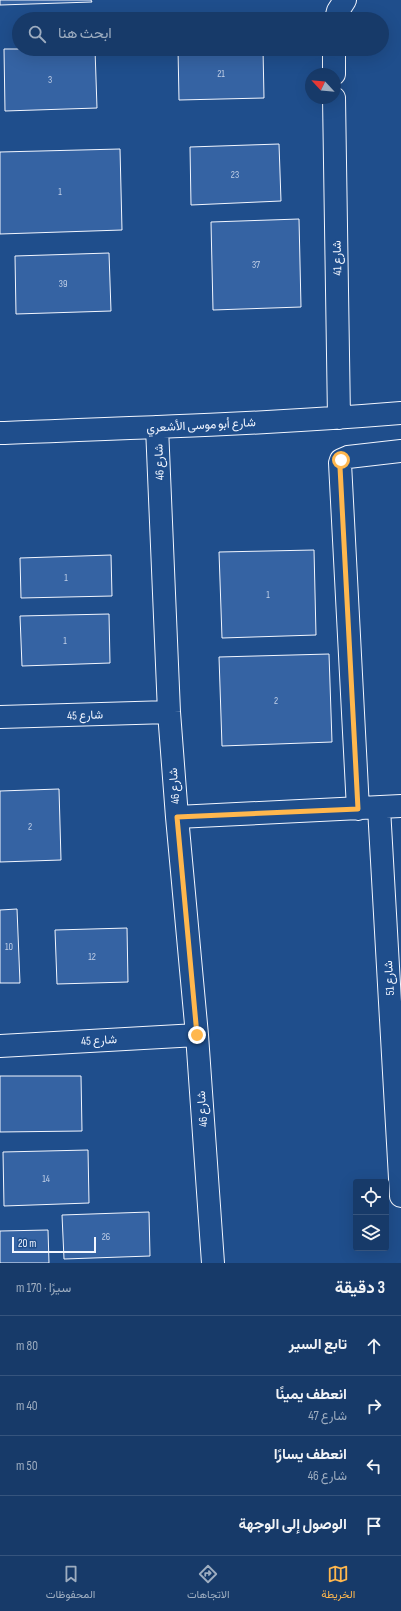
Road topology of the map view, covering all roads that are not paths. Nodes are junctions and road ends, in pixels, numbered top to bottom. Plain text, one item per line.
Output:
1 (345, 0) edge
2 (338, 12) edge
3 (334, 56) edge
4 (334, 68) edge
5 (334, 104) edge
6 (401, 413) edge
7 (339, 418) junction
8 (157, 427) junction
9 (0, 432) edge
10 (401, 451) edge
11 (169, 712) junction
12 (0, 717) edge
13 (401, 806) edge
14 (369, 808) junction
15 (177, 817) junction
16 (197, 1035) junction
17 (0, 1046) edge
18 (401, 1196) edge
19 (213, 1263) edge

1 - 2 street
3 - 4 street
5 - 7 street, شارع 41
6 - 7 street, شارع أبو موسى الأشعري
7 - 8 street, شارع أبو موسى الأشعري
8 - 9 street, شارع أبو موسى الأشعري
8 - 11 street, شارع 46
10 - 14 street, شارع 51
11 - 12 street, شارع 45
11 - 15 street, شارع 46
13 - 14 street
14 - 15 street
14 - 18 street, شارع 51
15 - 16 street, شارع 46
16 - 17 street, شارع 45
16 - 19 street, شارع 46

